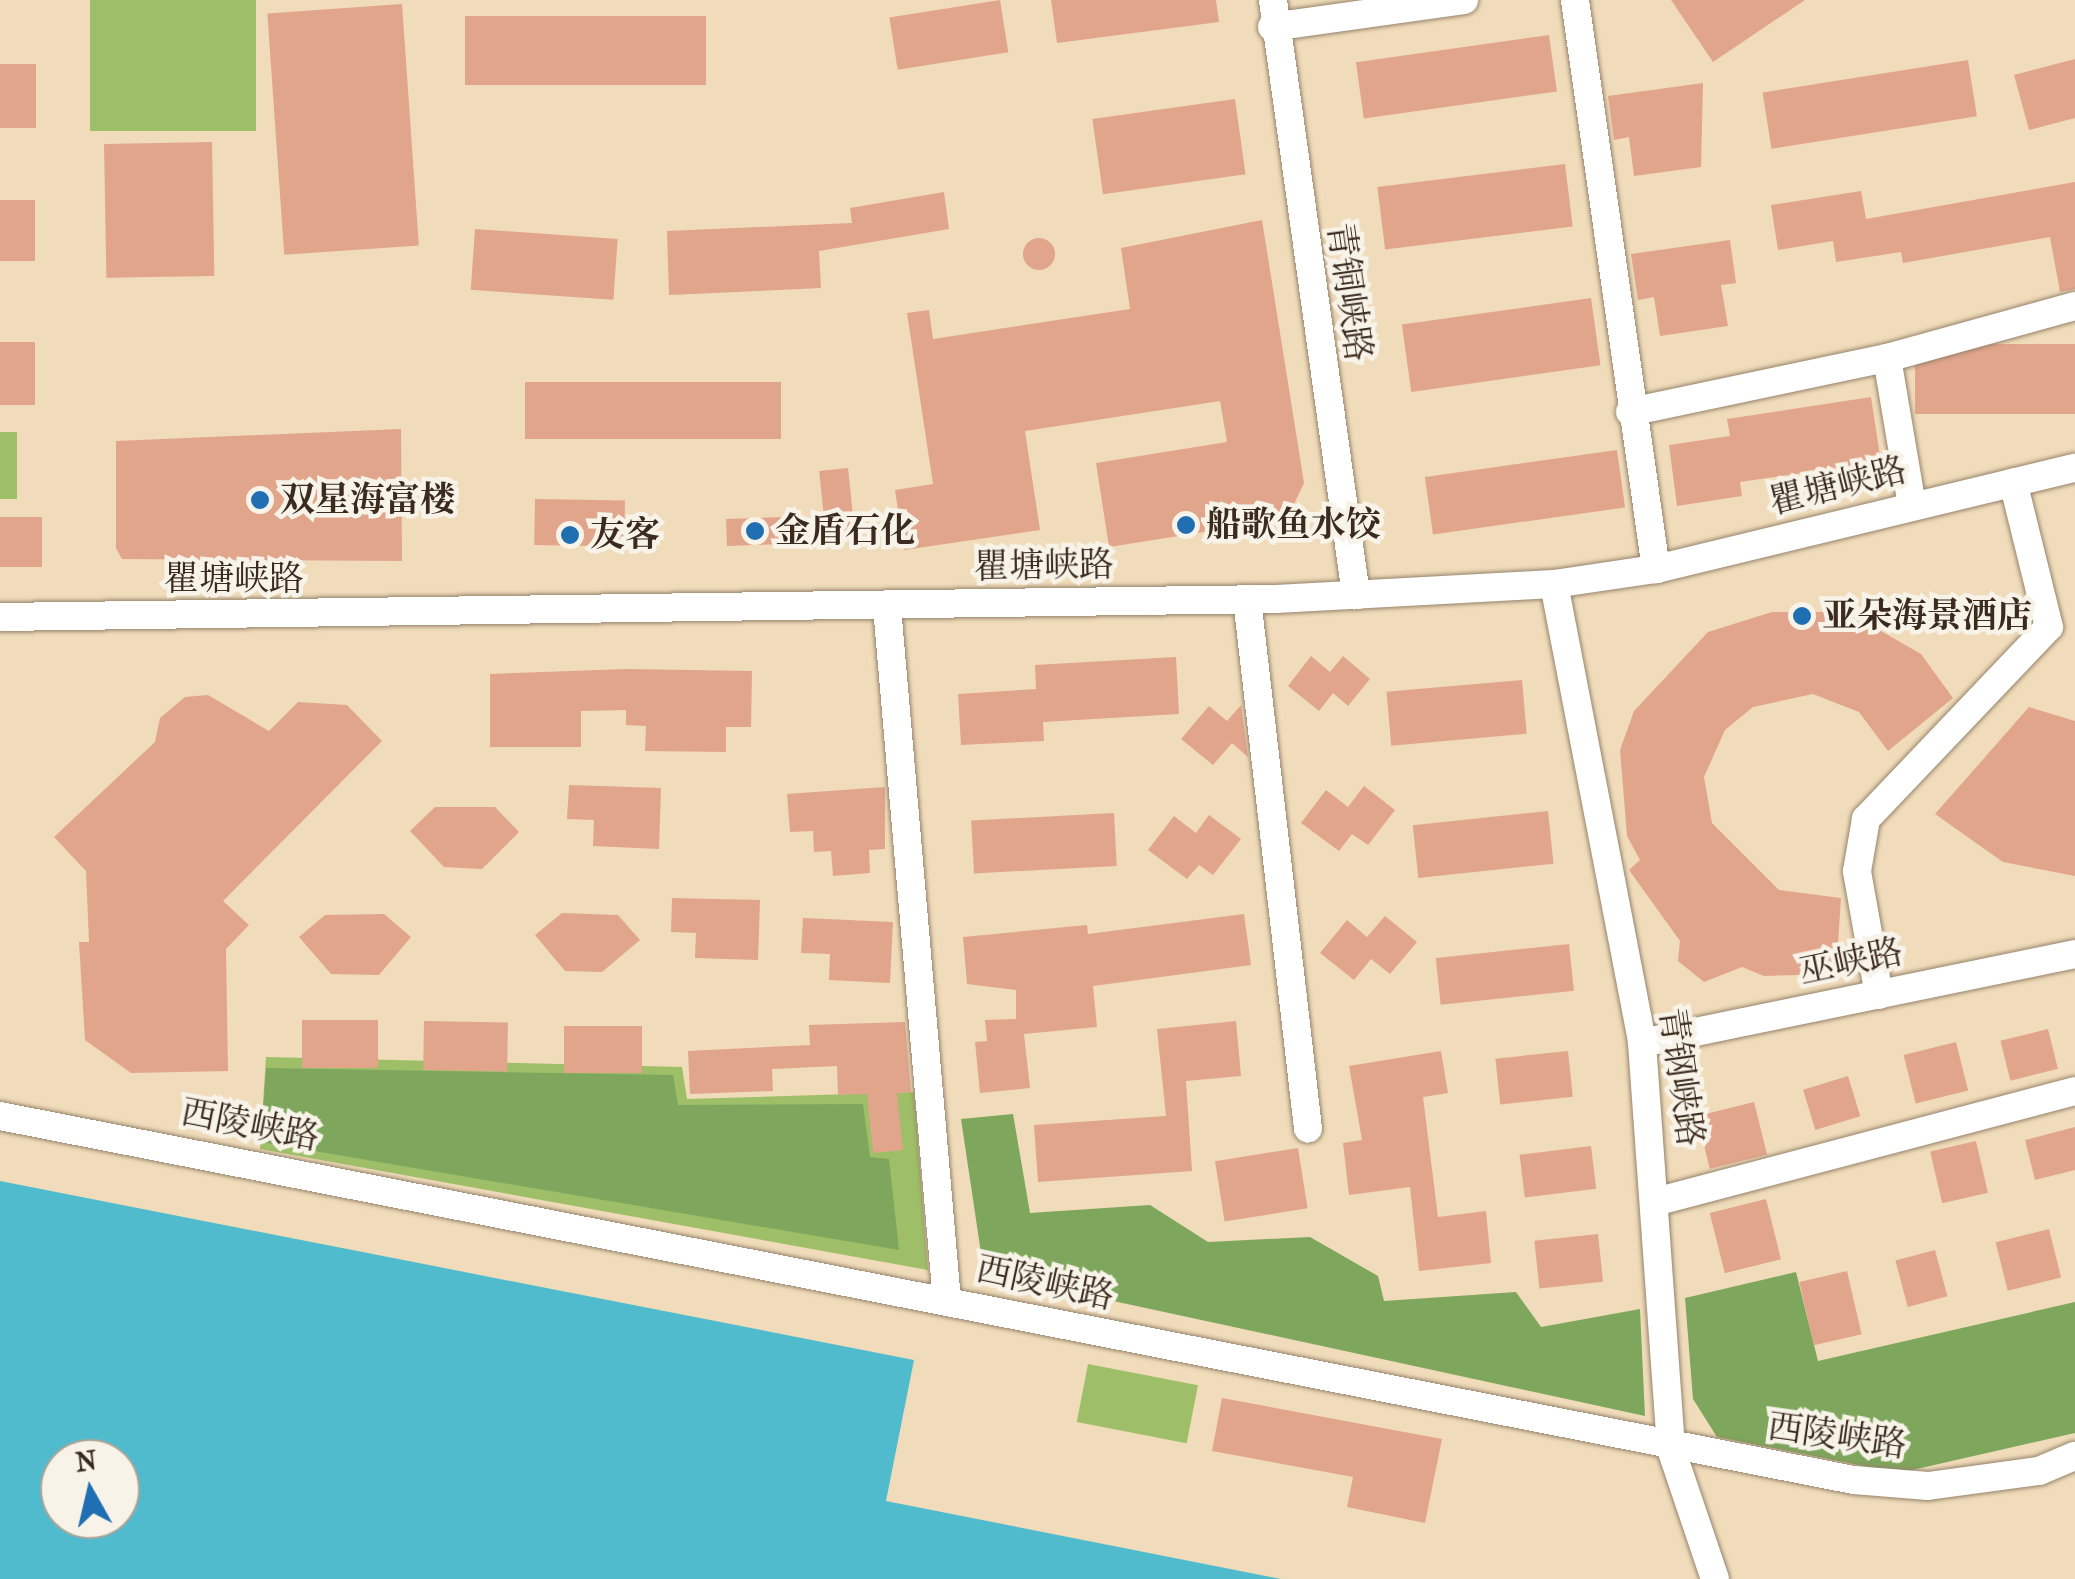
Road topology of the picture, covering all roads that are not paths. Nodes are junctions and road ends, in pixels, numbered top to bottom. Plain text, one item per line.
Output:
1 (1464, 0) edge
2 (1575, 0) edge
3 (1272, 14) edge
4 (2075, 306) edge
5 (1887, 358) junction
6 (1630, 412) junction
7 (2075, 468) edge
8 (2013, 482) junction
9 (1912, 506) junction
10 (1656, 569) junction
11 (1554, 584) junction
12 (1356, 595) junction
13 (1247, 600) junction
14 (887, 607) junction
15 (0, 617) edge
16 (2075, 954) edge
17 (1879, 994) junction
18 (1642, 1043) junction
19 (2075, 1091) edge
20 (0, 1116) edge
21 (1308, 1130) dead end
22 (1659, 1200) junction
23 (947, 1301) junction
24 (1671, 1449) junction
25 (2075, 1456) edge
26 (1715, 1579) edge

1 - 3 street
2 - 6 street
3 - 12 street, 青铜峡路
4 - 5 street
5 - 6 street
5 - 9 street
6 - 10 street
7 - 8 street, 瞿塘峡路
8 - 9 street, 瞿塘峡路
8 - 17 street
9 - 10 street, 瞿塘峡路
10 - 11 street, 瞿塘峡路
11 - 12 street, 瞿塘峡路
11 - 18 street, 青钢峡路
12 - 13 street, 瞿塘峡路
13 - 14 street, 瞿塘峡路
13 - 21 street
14 - 15 street, 瞿塘峡路
14 - 23 street
16 - 17 street, 巫峡路
17 - 18 street, 巫峡路
18 - 22 street, 青钢峡路
19 - 22 street
20 - 23 street, 西陵峡路
22 - 24 street, 青钢峡路
23 - 24 street, 西陵峡路
24 - 25 street, 西陵峡路
24 - 26 street, 青钢峡路

